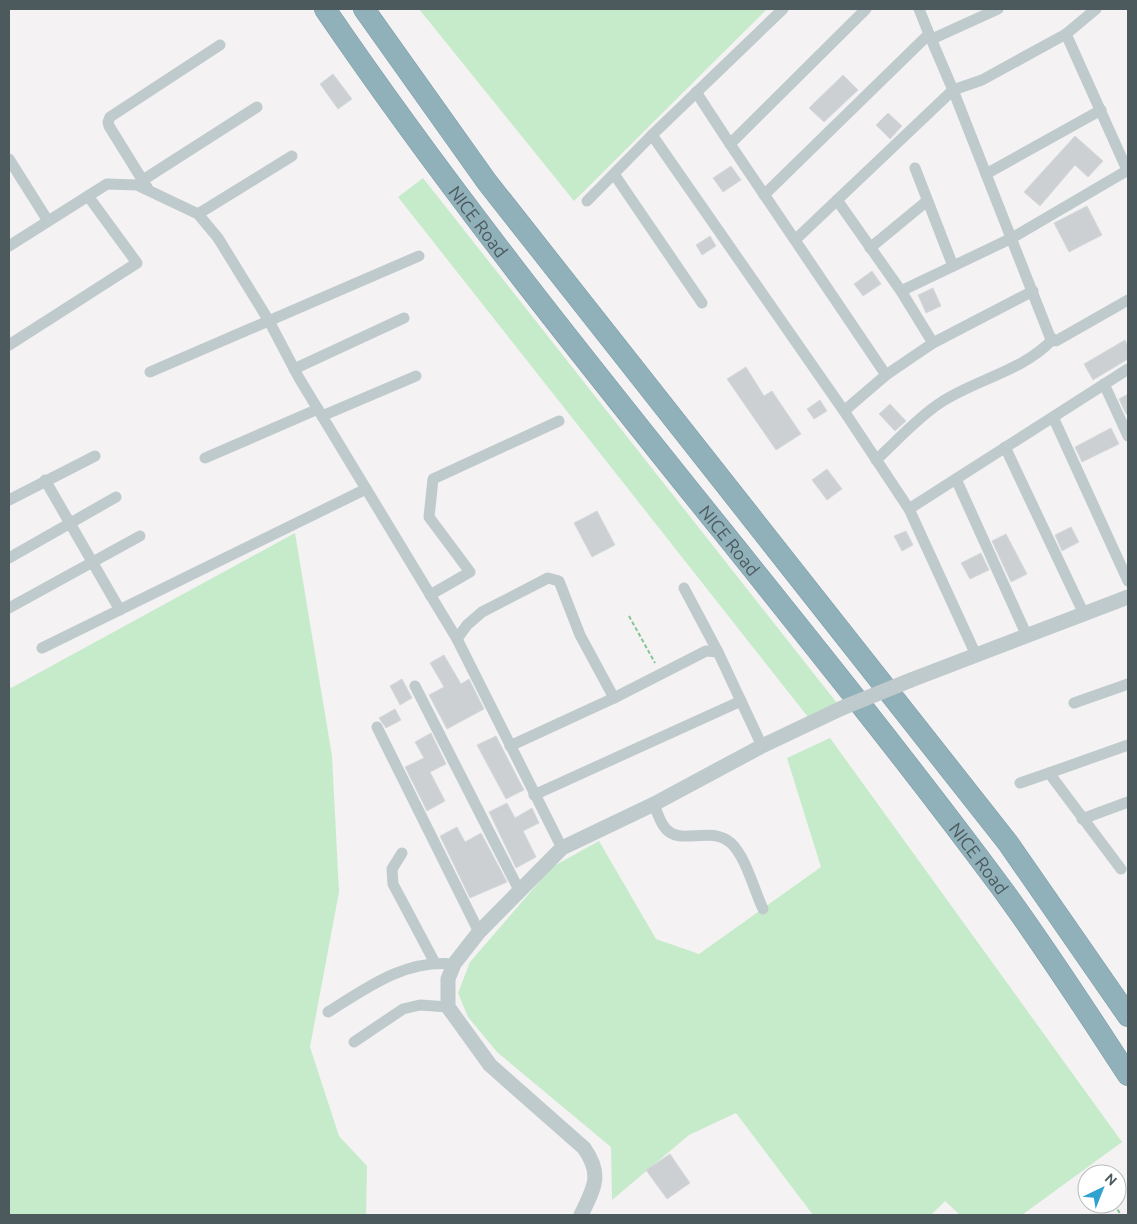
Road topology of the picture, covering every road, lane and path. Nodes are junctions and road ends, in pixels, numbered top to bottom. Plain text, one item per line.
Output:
1 (325, 9) edge
2 (364, 9) edge
3 (783, 9) edge
4 (866, 9) edge
5 (919, 9) edge
6 (998, 9) edge
7 (1096, 9) edge
8 (1066, 34) junction
9 (930, 36) junction
10 (220, 44) dead end
11 (953, 90) junction
12 (696, 92) junction
13 (257, 107) dead end
14 (1101, 110) junction
15 (652, 135) junction
16 (730, 144) junction
17 (292, 156) dead end
18 (9, 159) edge
19 (915, 168) dead end
20 (1128, 171) edge
21 (614, 174) junction
22 (986, 174) junction
23 (146, 185) junction
24 (764, 195) junction
25 (88, 196) junction
26 (837, 200) junction
27 (927, 201) junction
28 (587, 202) dead end
29 (198, 214) junction
30 (48, 221) junction
31 (1012, 238) junction
32 (795, 240) junction
33 (9, 246) edge
34 (870, 248) junction
35 (419, 256) dead end
36 (953, 266) junction
37 (1033, 291) junction
38 (901, 292) junction
39 (1128, 300) edge
40 (702, 303) dead end
41 (404, 318) dead end
42 (269, 321) junction
43 (1053, 339) junction
44 (932, 343) junction
45 (9, 344) edge
46 (294, 369) junction
47 (1128, 369) edge
48 (150, 372) dead end
49 (886, 375) junction
50 (416, 376) dead end
51 (1104, 384) junction
52 (844, 411) junction
53 (320, 412) junction
54 (1053, 417) junction
55 (559, 421) dead end
56 (1128, 436) edge
57 (1005, 448) junction
58 (95, 456) dead end
59 (204, 458) dead end
60 (876, 460) junction
61 (956, 479) junction
62 (45, 480) junction
63 (366, 489) junction
64 (116, 497) dead end
65 (9, 500) edge
66 (909, 509) junction
67 (70, 524) junction
68 (140, 536) dead end
69 (9, 558) edge
70 (92, 562) junction
71 (1128, 581) edge
72 (684, 588) dead end
73 (430, 595) junction
74 (1128, 597) edge
75 (9, 608) edge
76 (120, 610) junction
77 (1084, 614) junction
78 (629, 616) dead end
79 (1027, 636) junction
80 (457, 639) junction
81 (42, 648) dead end
82 (718, 652) junction
83 (976, 655) junction
84 (661, 674) junction
85 (1128, 684) edge
86 (415, 686) dead end
87 (614, 698) junction
88 (741, 701) junction
89 (1074, 703) dead end
90 (377, 727) dead end
91 (1128, 745) edge
92 (510, 746) junction
93 (762, 746) junction
94 (1049, 773) junction
95 (1020, 783) dead end
96 (534, 795) junction
97 (1128, 802) edge
98 (654, 804) junction
99 (1082, 819) junction
100 (562, 848) junction
101 (402, 852) dead end
102 (1126, 871) edge
103 (519, 890) junction
104 (763, 909) dead end
105 (479, 932) junction
106 (435, 963) junction
107 (454, 964) junction
108 (448, 1007) junction
109 (328, 1012) dead end
110 (1128, 1016) edge
111 (354, 1042) dead end
112 (1128, 1075) edge
113 (581, 1215) edge

1 - 112 highway, NICE Road
2 - 110 highway, NICE Road
3 - 12 street
4 - 16 street
5 - 9 street
6 - 9 street
7 - 8 street
8 - 11 street
8 - 14 street
9 - 11 street
9 - 24 street
10 - 23 street
11 - 22 street
11 - 26 street
12 - 15 street
12 - 16 street
13 - 23 street
14 - 20 street
14 - 22 street
15 - 21 street
15 - 52 street
16 - 24 street
17 - 29 street
18 - 30 street
19 - 27 street
20 - 31 street
21 - 28 street
21 - 40 street
22 - 31 street
23 - 25 street
23 - 29 street
24 - 32 street
25 - 30 street
25 - 45 street
26 - 32 street
26 - 34 street
27 - 34 street
27 - 36 street
29 - 42 street
30 - 33 street
31 - 36 street
31 - 37 street
32 - 49 street
34 - 38 street
35 - 42 street
36 - 38 street
37 - 43 street
37 - 44 street
38 - 44 street
39 - 43 street
41 - 46 street
42 - 46 street
42 - 48 street
43 - 60 street
44 - 49 street
46 - 53 street
47 - 51 street
49 - 52 street
50 - 53 street
51 - 54 street
51 - 56 street
52 - 60 street
53 - 59 street
53 - 63 street
54 - 57 street
54 - 71 street
55 - 73 street
57 - 61 street
57 - 77 street
58 - 62 street
60 - 66 street
61 - 66 street
61 - 79 street
62 - 65 street
62 - 67 street
63 - 73 street
63 - 76 street
64 - 67 street
66 - 83 street
67 - 69 street
67 - 70 street
68 - 70 street
70 - 75 street
70 - 76 street
72 - 82 street
73 - 80 street
74 - 77 street
76 - 81 street
77 - 79 street
78 - 84 path
79 - 83 street
80 - 87 street
80 - 92 street
82 - 84 street
82 - 88 street
83 - 93 street, bridge
84 - 87 street
85 - 89 street
86 - 103 street
87 - 92 street
88 - 93 street
88 - 96 street
90 - 105 street
91 - 94 street
92 - 96 street
93 - 98 street
94 - 95 street
94 - 99 street
96 - 100 street
97 - 99 street
98 - 100 street
98 - 104 street
99 - 102 street
100 - 103 street
101 - 106 street
103 - 105 street
105 - 107 street
106 - 107 street
106 - 109 street
107 - 108 street
108 - 111 street
108 - 113 street

